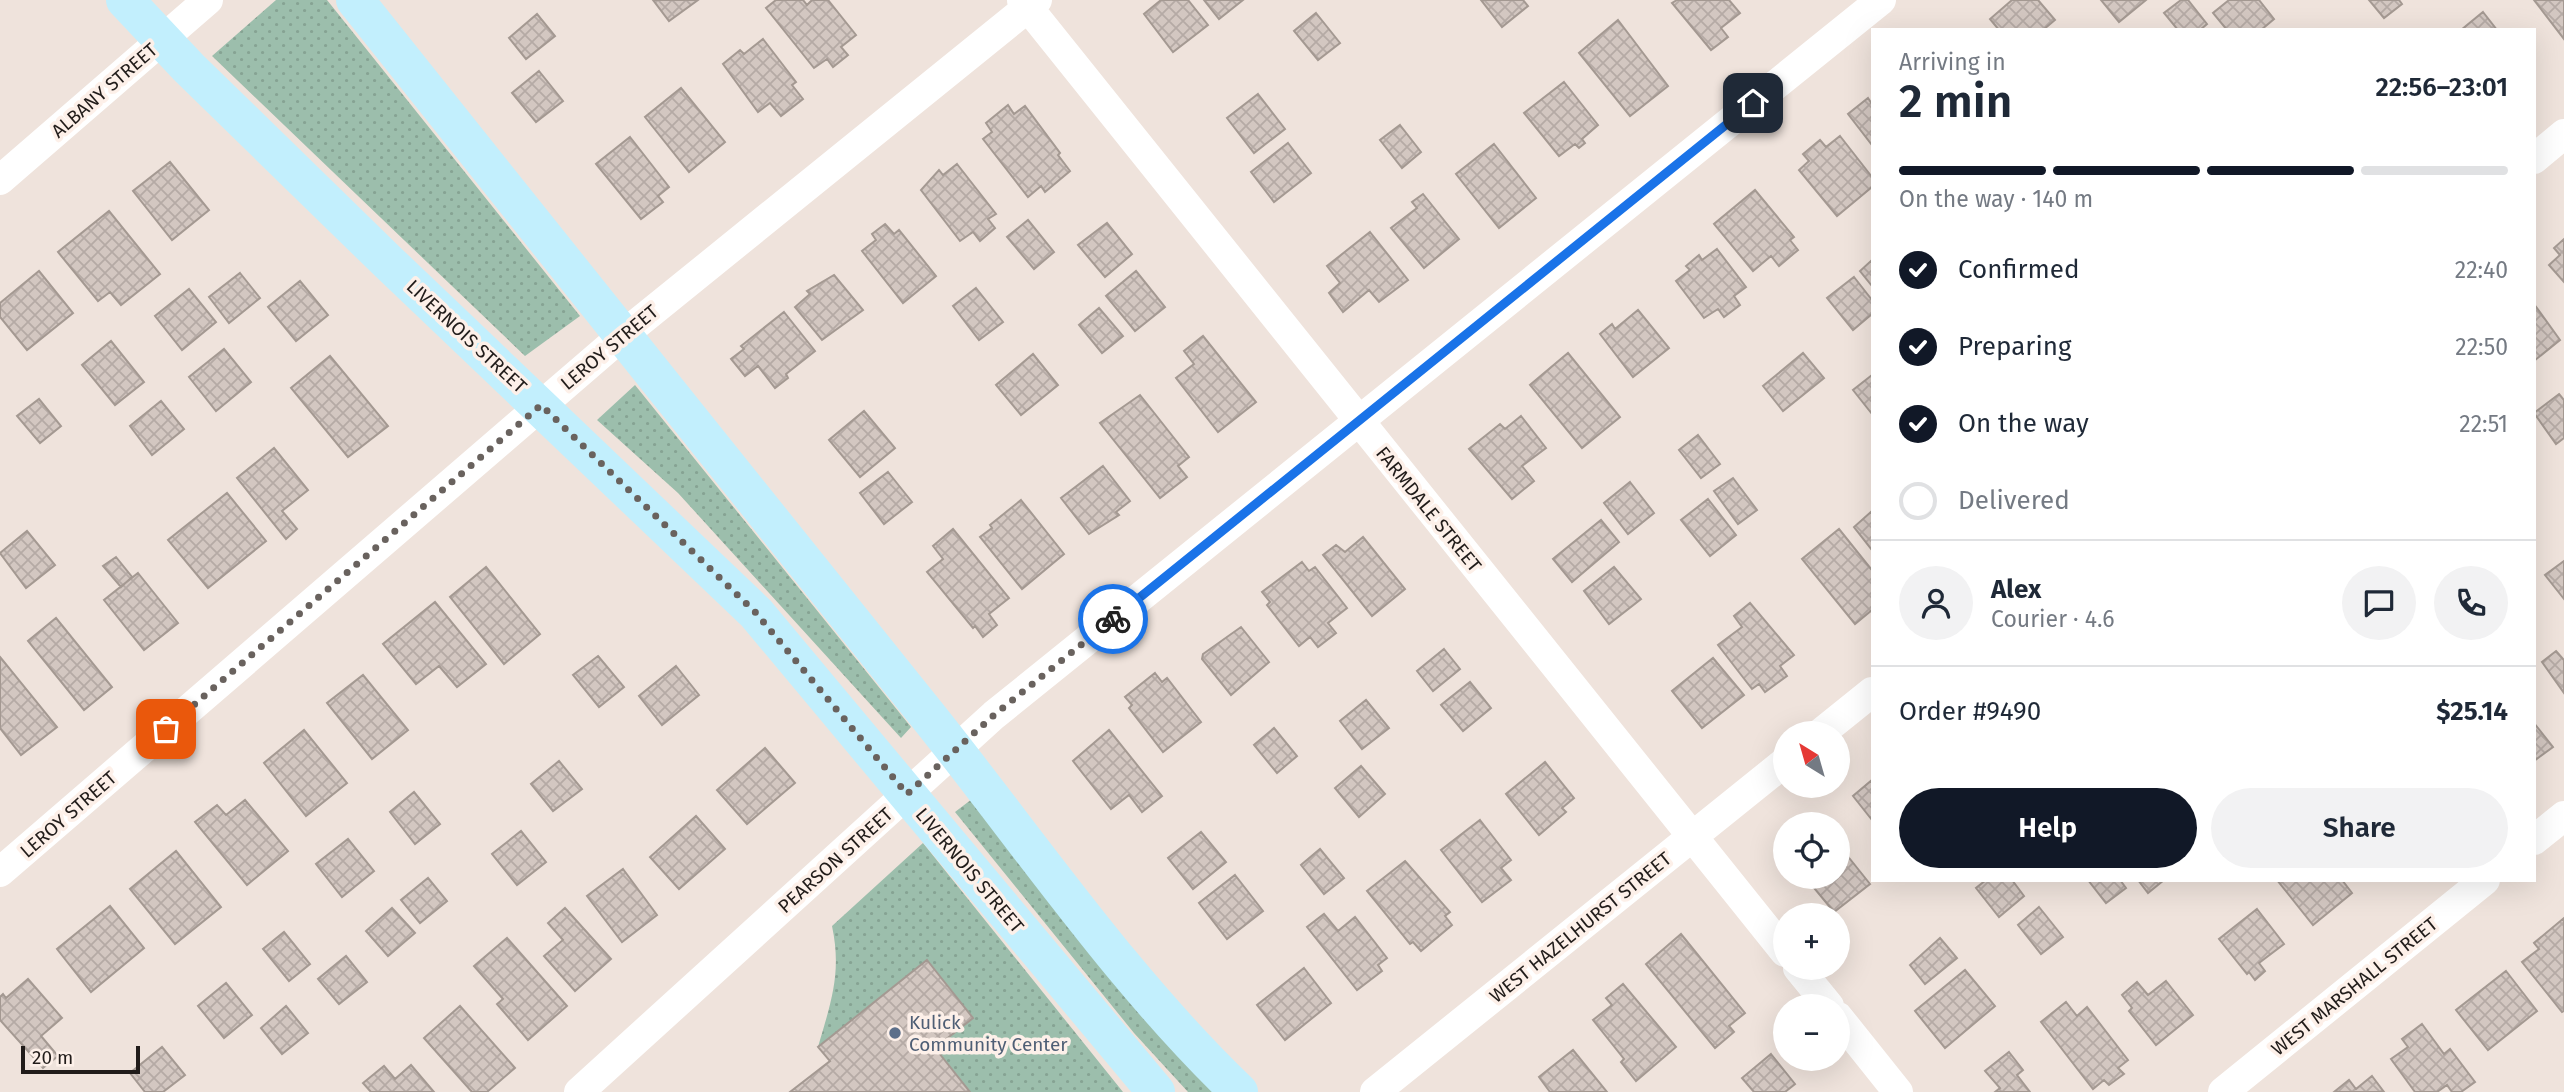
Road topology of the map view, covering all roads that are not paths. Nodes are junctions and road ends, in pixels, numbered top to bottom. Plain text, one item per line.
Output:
1 (125, 0) edge
2 (208, 0) edge
3 (355, 0) edge
4 (1881, 0) edge
5 (1029, 3) edge
6 (163, 40) junction
7 (2564, 134) edge
8 (2536, 157) edge
9 (0, 180) edge
10 (622, 335) junction
11 (541, 405) junction
12 (1359, 422) junction
13 (1871, 693) edge
14 (1836, 721) edge
15 (956, 751) junction
16 (1773, 772) edge
17 (907, 794) junction
18 (2564, 816) edge
19 (1693, 837) junction
20 (2536, 839) edge
21 (0, 872) edge
22 (2483, 882) edge
23 (1773, 937) edge
24 (1808, 980) edge
25 (1819, 994) edge
26 (1850, 1032) edge
27 (579, 1092) edge
28 (1156, 1092) edge
29 (1238, 1092) edge
30 (1375, 1092) edge
31 (1898, 1092) edge
32 (2223, 1092) edge

1 - 6 street, LIVERNOIS STREET
2 - 6 street, ALBANY STREET
3 - 10 street
4 - 12 street, PEARSON STREET
5 - 10 street, LEROY STREET
5 - 12 street, FARMDALE STREET
6 - 9 street, ALBANY STREET
6 - 11 street, LIVERNOIS STREET
7 - 8 street
10 - 11 street, LEROY STREET
10 - 15 street
11 - 17 street, LIVERNOIS STREET
11 - 21 street, LEROY STREET
12 - 15 street, PEARSON STREET
12 - 19 street, FARMDALE STREET
13 - 14 street
15 - 17 street, PEARSON STREET
15 - 29 street
16 - 19 street, WEST HAZELHURST STREET
17 - 27 street, PEARSON STREET
17 - 28 street, LIVERNOIS STREET
18 - 20 street
19 - 23 street, FARMDALE STREET
19 - 30 street, WEST HAZELHURST STREET
22 - 32 street, WEST MARSHALL STREET
24 - 25 street
26 - 31 street

